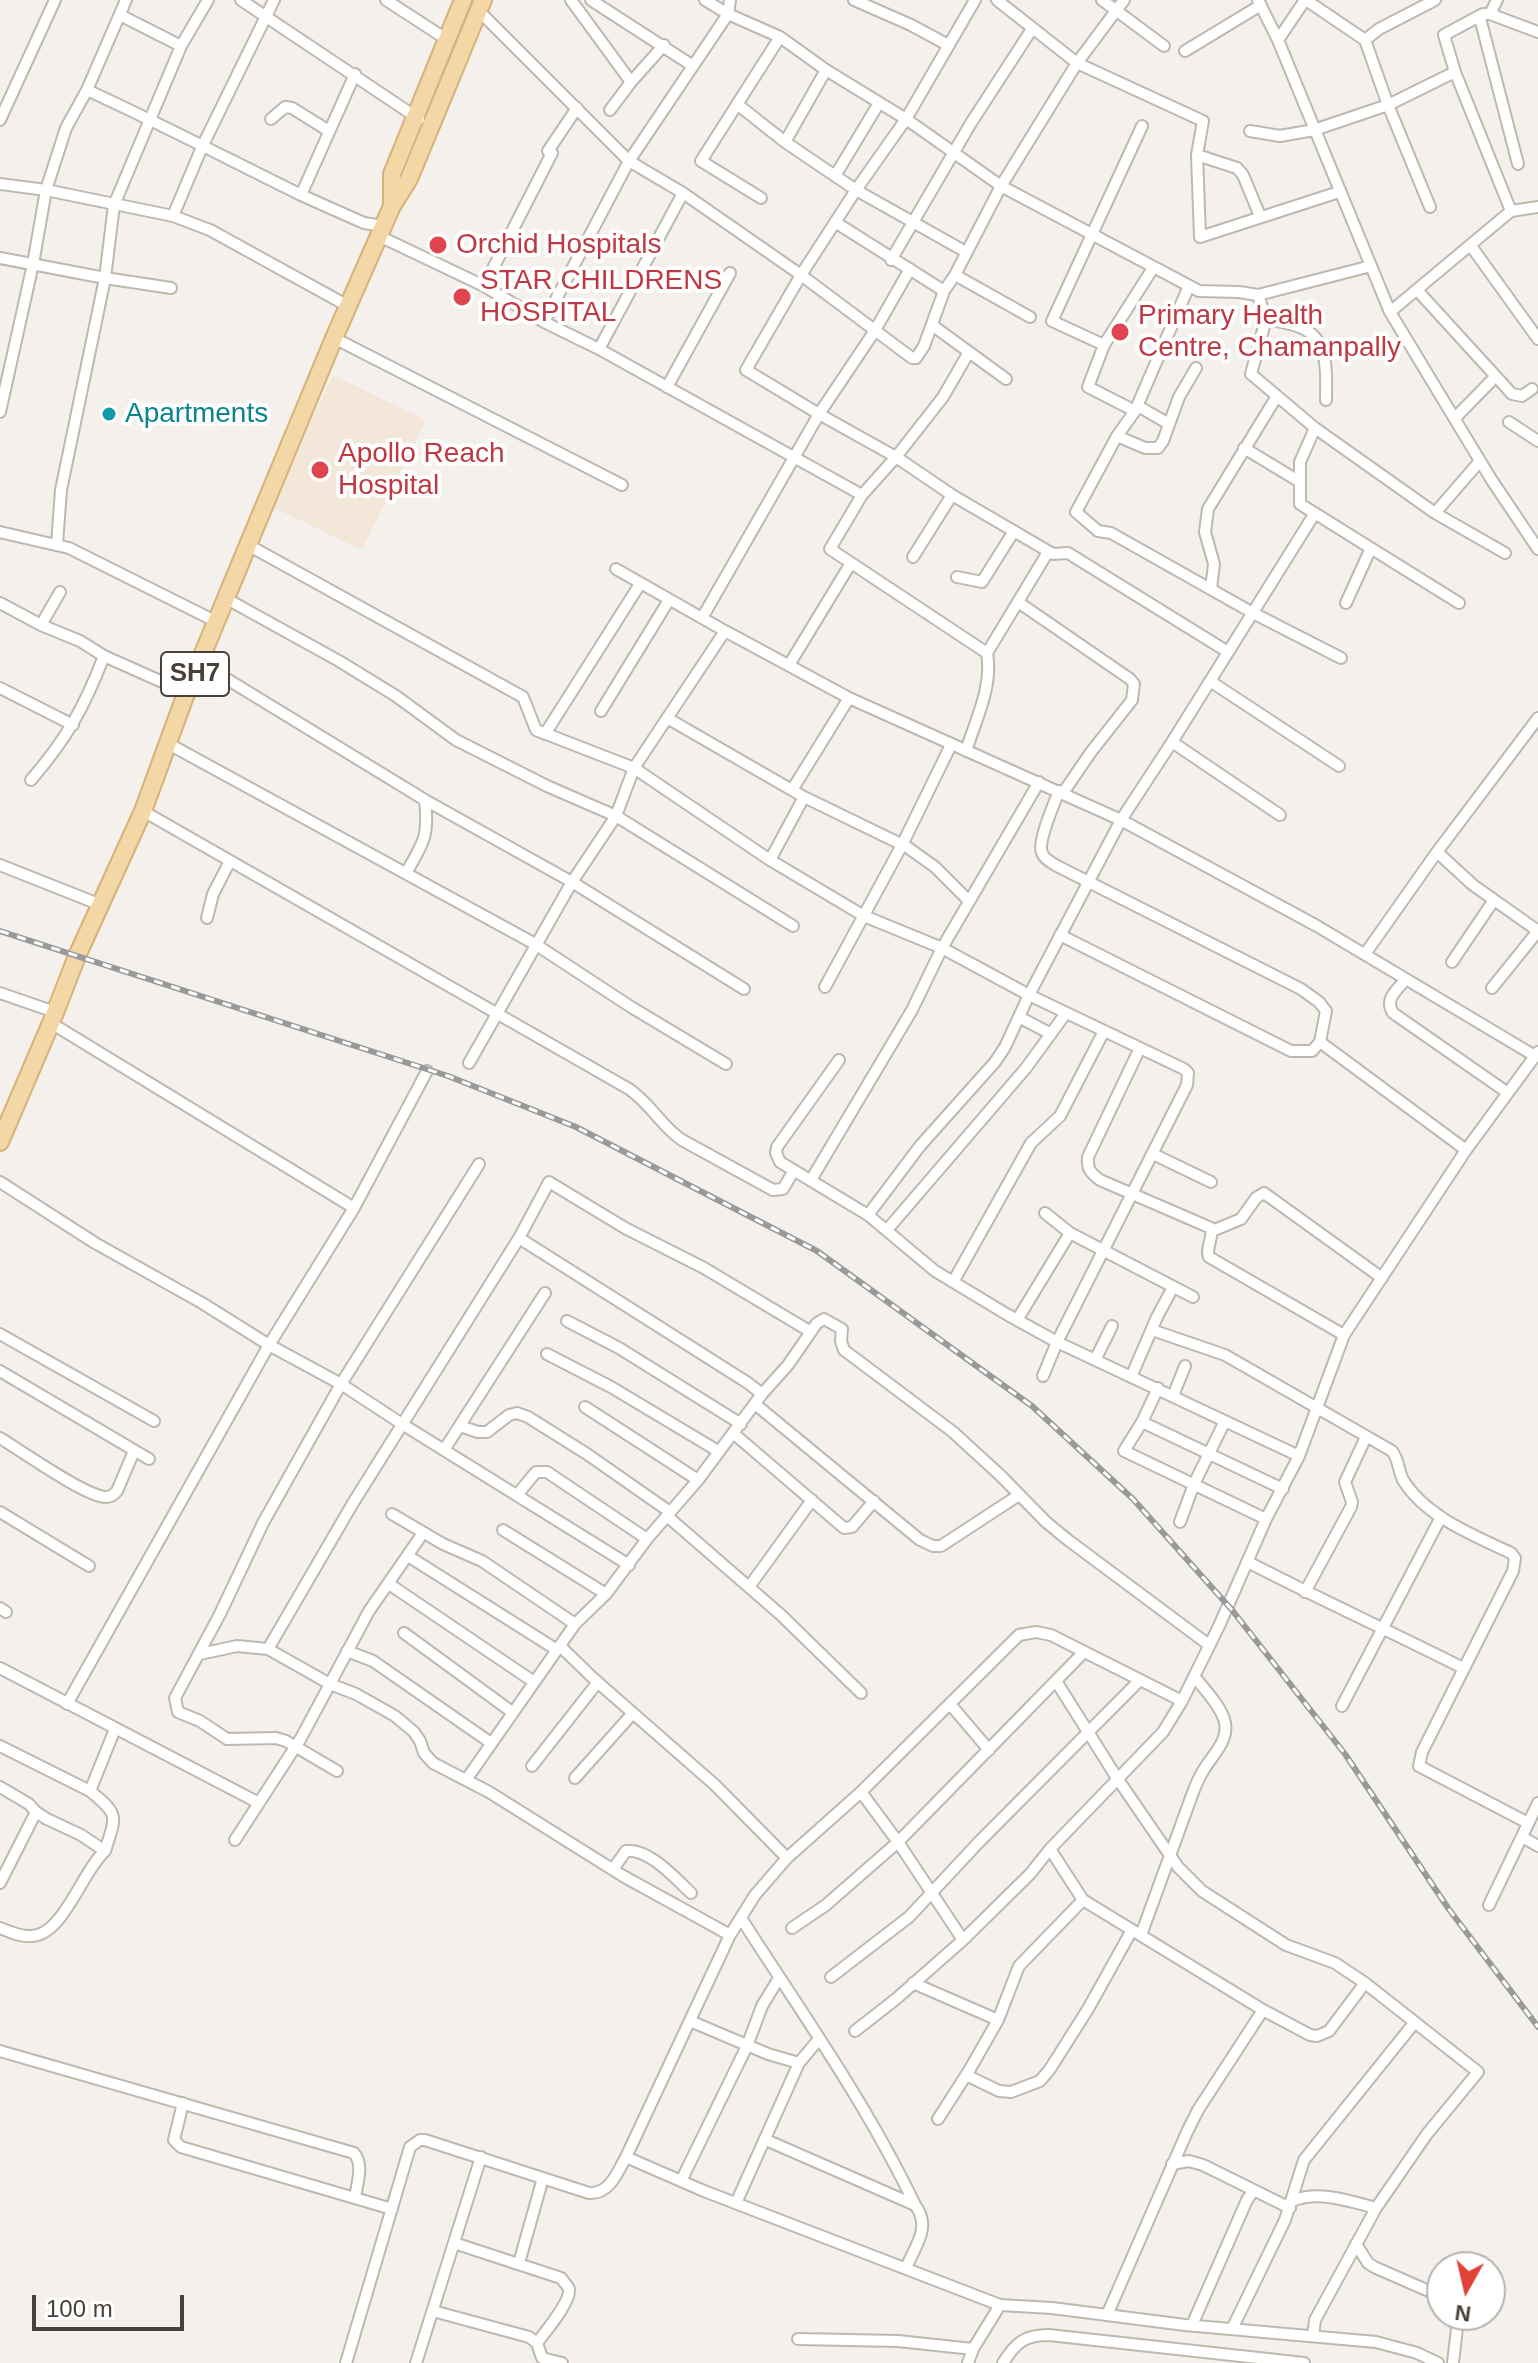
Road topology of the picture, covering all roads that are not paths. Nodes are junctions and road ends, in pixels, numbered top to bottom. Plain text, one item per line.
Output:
1 (55, 0) edge
2 (126, 0) edge
3 (208, 0) edge
4 (241, 0) edge
5 (274, 0) edge
6 (386, 0) edge
7 (463, 0) edge
8 (571, 0) edge
9 (591, 0) edge
10 (705, 0) edge
11 (730, 0) edge
12 (854, 0) edge
13 (975, 0) edge
14 (997, 0) edge
15 (1102, 0) edge
16 (1124, 0) edge
17 (1305, 0) edge
18 (1435, 0) edge
19 (1497, 0) edge
20 (1260, 3) edge
21 (481, 5) edge
22 (1118, 11) junction
23 (728, 14) junction
24 (120, 15) junction
25 (266, 16) junction
26 (1485, 16) junction
27 (1032, 29) junction
28 (1538, 32) edge
29 (780, 37) junction
30 (446, 39) junction
31 (1278, 40) junction
32 (1365, 40) junction
33 (664, 45) junction
34 (948, 45) junction
35 (181, 46) junction
36 (1164, 46) dead end
37 (1185, 51) dead end
38 (1077, 63) junction
39 (693, 66) junction
40 (826, 70) junction
41 (1455, 72) junction
42 (355, 74) junction
43 (631, 82) junction
44 (87, 90) junction
45 (879, 103) junction
46 (737, 104) junction
47 (1388, 105) junction
48 (577, 108) junction
49 (610, 110) dead end
50 (149, 118) junction
51 (271, 119) dead end
52 (906, 119) junction
53 (0, 120) edge
54 (423, 121) junction
55 (1142, 126) dead end
56 (1314, 130) junction
57 (329, 131) junction
58 (1250, 131) dead end
59 (785, 142) junction
60 (202, 147) junction
61 (953, 154) junction
62 (1197, 155) junction
63 (629, 161) junction
64 (1518, 164) dead end
65 (835, 176) junction
66 (0, 184) edge
67 (1001, 186) junction
68 (46, 190) junction
69 (856, 190) junction
70 (1339, 192) junction
71 (683, 193) junction
72 (301, 195) junction
73 (761, 198) dead end
74 (114, 205) junction
75 (1430, 207) dead end
76 (1538, 207) edge
77 (1511, 211) junction
78 (173, 216) junction
79 (1260, 216) junction
80 (835, 222) junction
81 (915, 222) junction
82 (381, 231) junction
83 (1092, 233) junction
84 (1471, 246) junction
85 (966, 252) junction
86 (0, 258) edge
87 (891, 260) junction
88 (33, 264) junction
89 (1371, 266) junction
90 (1153, 268) junction
91 (910, 269) junction
92 (730, 273) dead end
93 (801, 275) junction
94 (955, 275) junction
95 (105, 278) junction
96 (484, 286) junction
97 (1189, 286) junction
98 (171, 288) dead end
99 (1417, 290) junction
100 (944, 291) junction
101 (1258, 295) junction
102 (348, 306) junction
103 (1390, 312) junction
104 (1030, 317) dead end
105 (1266, 319) junction
106 (544, 322) junction
107 (932, 325) junction
108 (874, 332) junction
109 (334, 338) junction
110 (1538, 339) edge
111 (1104, 345) junction
112 (599, 349) junction
113 (969, 352) junction
114 (1196, 368) dead end
115 (1495, 377) junction
116 (1006, 379) dead end
117 (667, 387) junction
118 (1532, 389) dead end
119 (1277, 396) junction
120 (1326, 400) dead end
121 (1136, 408) junction
122 (0, 412) edge
123 (819, 414) junction
124 (1455, 418) junction
125 (1509, 422) dead end
126 (1169, 424) junction
127 (1315, 428) junction
128 (1117, 436) junction
129 (1538, 441) edge
130 (1244, 448) junction
131 (792, 457) junction
132 (896, 457) junction
133 (1480, 461) junction
134 (1300, 482) junction
135 (622, 485) dead end
136 (862, 495) junction
137 (952, 495) junction
138 (1315, 513) junction
139 (1435, 513) junction
140 (1014, 531) junction
141 (0, 532) edge
142 (57, 544) junction
143 (248, 545) junction
144 (1371, 548) junction
145 (1538, 549) edge
146 (1048, 552) junction
147 (1505, 553) dead end
148 (913, 557) dead end
149 (851, 563) junction
150 (616, 569) dead end
151 (957, 577) dead end
152 (640, 584) junction
153 (1211, 589) junction
154 (60, 592) dead end
155 (227, 599) junction
156 (669, 600) junction
157 (1018, 602) junction
158 (0, 603) edge
159 (1346, 603) dead end
160 (1459, 603) dead end
161 (1253, 613) junction
162 (702, 618) junction
163 (217, 622) junction
164 (41, 625) junction
165 (725, 631) junction
166 (1228, 652) junction
167 (987, 653) junction
168 (104, 656) junction
169 (1341, 658) dead end
170 (199, 662) junction
171 (789, 665) junction
172 (1210, 681) junction
173 (0, 688) edge
174 (187, 693) junction
175 (849, 698) junction
176 (601, 711) dead end
177 (667, 718) junction
178 (1538, 718) edge
179 (73, 725) junction
180 (545, 734) junction
181 (1172, 742) junction
182 (167, 743) junction
183 (951, 745) junction
184 (966, 751) junction
185 (1339, 766) dead end
186 (634, 768) junction
187 (31, 780) dead end
188 (1039, 782) junction
189 (792, 790) junction
190 (1061, 792) junction
191 (804, 797) junction
192 (425, 800) junction
193 (143, 811) junction
194 (1280, 815) dead end
195 (616, 816) junction
196 (1121, 820) junction
197 (902, 845) junction
198 (1437, 852) junction
199 (770, 860) junction
200 (230, 861) junction
201 (0, 865) edge
202 (406, 873) junction
203 (572, 882) junction
204 (1089, 883) junction
205 (1494, 900) junction
206 (969, 901) junction
207 (101, 905) junction
208 (864, 916) junction
209 (207, 918) dead end
210 (793, 926) dead end
211 (1538, 931) edge
212 (1060, 935) junction
213 (535, 944) junction
214 (942, 948) junction
215 (1365, 954) junction
216 (1452, 962) dead end
217 (1406, 979) junction
218 (825, 987) dead end
219 (1492, 988) dead end
220 (744, 989) dead end
221 (0, 993) edge
222 (1029, 995) junction
223 (1066, 1013) junction
224 (495, 1014) junction
225 (1019, 1017) junction
226 (53, 1018) junction
227 (1104, 1031) junction
228 (1051, 1034) junction
229 (1320, 1042) junction
230 (1140, 1048) junction
231 (1537, 1054) edge
232 (839, 1060) dead end
233 (469, 1063) dead end
234 (726, 1064) dead end
235 (427, 1071) dead end
236 (1508, 1093) junction
237 (0, 1142) edge
238 (1466, 1150) junction
239 (1153, 1154) junction
240 (479, 1164) dead end
241 (793, 1172) junction
242 (811, 1180) junction
243 (0, 1182) edge
244 (1211, 1182) dead end
245 (1133, 1193) junction
246 (354, 1208) junction
247 (1045, 1213) dead end
248 (868, 1215) junction
249 (887, 1230) junction
250 (1212, 1231) junction
251 (1070, 1233) junction
252 (519, 1238) junction
253 (1103, 1251) junction
254 (1382, 1278) junction
255 (953, 1282) junction
256 (1173, 1287) junction
257 (545, 1293) dead end
258 (1193, 1297) dead end
259 (1017, 1320) junction
260 (567, 1321) dead end
261 (1112, 1326) dead end
262 (1152, 1330) junction
263 (811, 1332) junction
264 (0, 1334) edge
265 (1344, 1335) junction
266 (1057, 1342) junction
267 (269, 1345) junction
268 (547, 1354) dead end
269 (1095, 1360) junction
270 (1185, 1366) dead end
271 (0, 1371) edge
272 (1043, 1376) dead end
273 (1131, 1377) junction
274 (341, 1384) junction
275 (1158, 1388) junction
276 (762, 1394) junction
277 (1173, 1396) junction
278 (755, 1404) junction
279 (585, 1407) dead end
280 (1317, 1409) junction
281 (154, 1421) dead end
282 (1225, 1421) junction
283 (1142, 1422) junction
284 (402, 1424) junction
285 (741, 1424) junction
286 (460, 1426) junction
287 (733, 1433) junction
288 (1366, 1437) junction
289 (0, 1438) edge
290 (444, 1450) junction
291 (134, 1451) junction
292 (718, 1451) junction
293 (1209, 1454) junction
294 (1299, 1456) junction
295 (149, 1459) dead end
296 (698, 1480) junction
297 (1194, 1484) junction
298 (1283, 1489) junction
299 (517, 1495) junction
300 (1019, 1495) junction
301 (812, 1500) junction
302 (874, 1501) junction
303 (0, 1512) edge
304 (392, 1514) dead end
305 (668, 1514) junction
306 (1441, 1517) junction
307 (1266, 1519) junction
308 (1180, 1522) dead end
309 (503, 1530) dead end
310 (423, 1533) junction
311 (647, 1539) junction
312 (408, 1556) junction
313 (1248, 1562) junction
314 (629, 1565) junction
315 (89, 1566) dead end
316 (389, 1584) junction
317 (749, 1587) junction
318 (1305, 1592) junction
319 (606, 1594) junction
320 (575, 1624) junction
321 (1383, 1628) junction
322 (404, 1633) dead end
323 (1209, 1645) junction
324 (558, 1648) junction
325 (268, 1649) junction
326 (347, 1651) junction
327 (1084, 1652) junction
328 (200, 1654) junction
329 (0, 1668) edge
330 (1463, 1668) junction
331 (1194, 1676) junction
332 (1140, 1680) junction
333 (1056, 1681) junction
334 (534, 1682) junction
335 (598, 1682) junction
336 (330, 1684) junction
337 (861, 1693) dead end
338 (1182, 1701) junction
339 (67, 1704) junction
340 (950, 1704) junction
341 (1342, 1706) dead end
342 (512, 1712) junction
343 (633, 1713) junction
344 (115, 1729) junction
345 (1089, 1731) junction
346 (491, 1743) junction
347 (0, 1746) edge
348 (296, 1746) junction
349 (989, 1750) junction
350 (532, 1766) dead end
351 (337, 1771) dead end
352 (575, 1778) dead end
353 (1117, 1778) junction
354 (466, 1780) junction
355 (0, 1787) edge
356 (90, 1791) junction
357 (861, 1792) junction
358 (259, 1803) junction
359 (1538, 1803) edge
360 (36, 1812) junction
361 (1528, 1823) junction
362 (1522, 1837) junction
363 (235, 1840) dead end
364 (898, 1842) junction
365 (1538, 1846) edge
366 (1050, 1849) junction
367 (105, 1851) junction
368 (1171, 1856) junction
369 (787, 1858) junction
370 (613, 1869) junction
371 (0, 1883) edge
372 (931, 1892) junction
373 (691, 1893) dead end
374 (1083, 1900) junction
375 (1489, 1905) dead end
376 (741, 1918) junction
377 (0, 1928) edge
378 (792, 1928) dead end
379 (1136, 1932) junction
380 (730, 1935) junction
381 (963, 1940) junction
382 (831, 1977) dead end
383 (779, 1978) junction
384 (913, 1983) junction
385 (1365, 1983) junction
386 (1263, 2010) junction
387 (998, 2020) junction
388 (690, 2021) junction
389 (1415, 2022) junction
390 (855, 2031) dead end
391 (819, 2039) junction
392 (747, 2046) junction
393 (0, 2051) edge
394 (799, 2063) junction
395 (966, 2075) junction
396 (183, 2103) junction
397 (938, 2119) dead end
398 (766, 2140) junction
399 (481, 2157) junction
400 (626, 2157) junction
401 (1172, 2164) junction
402 (543, 2178) junction
403 (681, 2181) junction
404 (1253, 2191) junction
405 (355, 2198) junction
406 (736, 2203) junction
407 (915, 2205) junction
408 (1291, 2205) junction
409 (1376, 2208) junction
410 (392, 2209) junction
411 (454, 2243) junction
412 (1356, 2244) junction
413 (519, 2263) junction
414 (906, 2268) junction
415 (1426, 2290) edge
416 (1000, 2305) junction
417 (433, 2311) junction
418 (1107, 2315) junction
419 (1192, 2325) junction
420 (1232, 2329) junction
421 (1457, 2331) edge
422 (1313, 2336) junction
423 (798, 2339) dead end
424 (537, 2343) junction
425 (973, 2349) junction
426 (346, 2363) edge
427 (416, 2363) edge
428 (562, 2363) edge
429 (968, 2363) edge
430 (1003, 2363) edge
431 (1304, 2363) edge
432 (1438, 2363) edge
433 (1453, 2363) edge

1 - 53 street
2 - 24 street
3 - 35 street
4 - 25 street
5 - 25 street
6 - 30 street
7 - 30 main road, SH7
8 - 43 street
9 - 33 street
10 - 23 street
11 - 23 street
12 - 34 street
13 - 34 street
14 - 27 street
15 - 22 street
16 - 22 street
17 - 31 street
17 - 32 street
18 - 32 street
19 - 26 street
20 - 31 street
20 - 37 street
21 - 48 street
21 - 54 main road, SH7
22 - 36 street
22 - 38 street
23 - 29 street
23 - 39 street
24 - 35 street
24 - 44 street
25 - 42 street
25 - 60 street
26 - 28 street
26 - 41 street
26 - 64 street
27 - 38 street
27 - 61 street
29 - 40 street
29 - 46 street
30 - 54 main road, SH7
31 - 56 street
32 - 47 street
33 - 39 street
33 - 43 street
34 - 52 street
35 - 50 street
38 - 62 street
38 - 67 street
39 - 63 street
40 - 45 street
40 - 59 street
41 - 47 street
41 - 77 street
42 - 54 street
42 - 57 street
43 - 49 street
44 - 50 street
44 - 68 street
45 - 52 street
45 - 65 street
46 - 59 street
46 - 73 street
47 - 56 street
47 - 75 street
48 - 63 street
48 - 96 street
50 - 60 street
50 - 74 street
51 - 57 street
52 - 61 street
52 - 69 street
54 - 82 main road, SH7
55 - 83 street
56 - 58 street
56 - 70 street
57 - 72 street
59 - 65 street
60 - 72 street
60 - 78 street
61 - 67 street
61 - 81 street
62 - 79 street
62 - 79 street
63 - 71 street
63 - 106 street
65 - 69 street
66 - 68 street
67 - 83 street
67 - 85 street
68 - 74 street
68 - 88 street
69 - 80 street
69 - 81 street
70 - 79 street
70 - 89 street
71 - 93 street
71 - 112 street
72 - 82 street
74 - 78 street
74 - 95 street
76 - 77 street
77 - 84 street
78 - 102 street
80 - 87 street
80 - 93 street
81 - 85 street
81 - 87 street
82 - 96 street
82 - 102 main road, SH7
83 - 90 street
83 - 111 street
84 - 99 street
84 - 110 street
85 - 94 street
86 - 88 street
87 - 91 street
88 - 95 street
88 - 122 street
89 - 101 street
89 - 103 street
90 - 97 street
90 - 111 street
91 - 100 street
91 - 108 street
92 - 117 street
93 - 108 street
93 - 123 street
94 - 100 street
94 - 104 street
95 - 98 street
95 - 142 street
96 - 106 street
97 - 101 street
97 - 121 street
99 - 103 street
99 - 115 street
100 - 107 street
101 - 105 street
102 - 109 main road, SH7
103 - 124 street
105 - 119 street
105 - 120 street
106 - 112 street
107 - 108 street
107 - 113 street
108 - 123 street
109 - 135 street
109 - 143 main road, SH7
111 - 121 street
112 - 117 street
113 - 116 street
113 - 132 street
114 - 126 street
115 - 118 street
115 - 124 street
117 - 131 street
119 - 127 street
119 - 130 street
121 - 126 street
121 - 128 street
123 - 131 street
123 - 132 street
124 - 133 street
125 - 129 street
126 - 128 street
127 - 134 street
127 - 139 street
128 - 153 street
130 - 134 street
130 - 153 street
131 - 136 street
131 - 162 street
132 - 136 street
132 - 137 street
133 - 139 street
133 - 145 street
134 - 138 street
136 - 149 street
137 - 140 street
137 - 148 street
138 - 144 street
138 - 161 street
139 - 147 street
140 - 146 street
140 - 151 street
141 - 142 street
142 - 163 street
143 - 155 main road, SH7
143 - 180 street
144 - 159 street
144 - 160 street
146 - 157 street
146 - 166 street
149 - 167 street
149 - 171 street
150 - 152 street
152 - 156 street
152 - 180 street
153 - 161 street
154 - 164 street
155 - 163 main road, SH7
155 - 195 street
156 - 162 street
156 - 176 street
157 - 167 street
157 - 190 street
158 - 164 street
161 - 166 street
161 - 169 street
162 - 165 street
163 - 170 main road, SH7
164 - 168 street
165 - 171 street
165 - 177 street
166 - 172 street
167 - 184 street
168 - 174 street
168 - 179 street
170 - 174 main road, SH7
170 - 192 street
171 - 175 street
172 - 181 street
172 - 185 street
173 - 179 street
174 - 182 main road, SH7
175 - 183 street
175 - 189 street
177 - 186 street
177 - 189 street
178 - 198 street
179 - 187 street
180 - 186 street
181 - 194 street
181 - 196 street
182 - 193 main road, SH7
182 - 202 street
183 - 184 street
183 - 197 street
184 - 188 street
186 - 195 street
186 - 199 street
188 - 190 street
188 - 206 street
189 - 191 street
190 - 196 street
190 - 204 street
191 - 197 street
191 - 199 street
192 - 202 street
192 - 203 street
193 - 200 street
193 - 207 main road, SH7
195 - 203 street
195 - 210 street
196 - 204 street
196 - 215 street
197 - 206 street
197 - 208 street
198 - 205 street
198 - 215 street
199 - 208 street
200 - 209 street
200 - 224 street
201 - 207 street
202 - 213 street
203 - 213 street
203 - 220 street
204 - 212 street
204 - 229 street
205 - 211 street
205 - 216 street
206 - 214 street
207 - 226 main road, SH7
208 - 214 street
208 - 218 street
211 - 219 street
212 - 222 street
212 - 229 street
213 - 224 street
213 - 234 street
214 - 222 street
214 - 242 street
215 - 217 street
217 - 231 street
217 - 236 street
221 - 226 street
222 - 223 street
222 - 225 street
223 - 227 street
223 - 228 street
224 - 233 street
224 - 241 street
225 - 228 street
225 - 248 street
226 - 237 main road, SH7
226 - 246 street
227 - 230 street
227 - 255 street
228 - 249 street
229 - 238 street
230 - 239 street
230 - 245 street
231 - 236 street
232 - 241 street
235 - 246 street
236 - 238 street
238 - 254 street
239 - 244 street
239 - 245 street
240 - 274 street
241 - 242 street
242 - 248 street
243 - 267 street
245 - 250 street
245 - 253 street
246 - 267 street
247 - 251 street
248 - 249 street
249 - 255 street
250 - 254 street
250 - 265 street
251 - 253 street
251 - 259 street
252 - 263 street
252 - 276 street
252 - 284 street
253 - 256 street
253 - 266 street
254 - 265 street
255 - 259 street
256 - 258 street
256 - 262 street
257 - 286 street
259 - 266 street
260 - 285 street
261 - 269 street
262 - 273 street
262 - 280 street
263 - 276 street
263 - 300 street
264 - 281 street
265 - 280 street
266 - 269 street
266 - 272 street
267 - 274 street
267 - 339 street
268 - 292 street
269 - 273 street
270 - 277 street
271 - 291 street
273 - 275 street
274 - 284 street
274 - 328 street
275 - 277 street
275 - 283 street
276 - 278 street
277 - 282 street
278 - 285 street
278 - 302 street
279 - 296 street
280 - 288 street
280 - 294 street
282 - 293 street
282 - 294 street
283 - 293 street
283 - 297 street
284 - 290 street
284 - 325 street
285 - 287 street
286 - 290 street
286 - 305 street
287 - 292 street
287 - 301 street
288 - 306 street
288 - 318 street
289 - 291 street
290 - 299 street
291 - 295 street
292 - 296 street
293 - 297 street
293 - 298 street
294 - 298 street
296 - 305 street
297 - 307 street
297 - 308 street
298 - 307 street
299 - 311 street
299 - 314 street
300 - 302 street
300 - 323 street
301 - 302 street
301 - 317 street
303 - 315 street
304 - 310 street
305 - 311 street
305 - 317 street
306 - 321 street
306 - 330 street
307 - 313 street
309 - 319 street
310 - 312 street
310 - 320 street
311 - 314 street
312 - 316 street
312 - 324 street
313 - 318 street
313 - 323 street
314 - 319 street
316 - 326 street
316 - 334 street
317 - 337 street
318 - 321 street
319 - 320 street
320 - 324 street
321 - 330 street
321 - 341 street
322 - 342 street
323 - 331 street
324 - 334 street
324 - 335 street
325 - 328 street
325 - 336 street
326 - 336 street
326 - 346 street
327 - 332 street
327 - 333 street
327 - 340 street
328 - 348 street
329 - 339 street
330 - 361 street
331 - 338 street
331 - 368 street
332 - 338 street
332 - 345 street
333 - 345 street
333 - 349 street
334 - 342 street
335 - 343 street
335 - 350 street
336 - 348 street
336 - 354 street
338 - 353 street
339 - 344 street
340 - 349 street
340 - 357 street
342 - 346 street
343 - 352 street
343 - 369 street
344 - 356 street
344 - 358 street
345 - 353 street
345 - 372 street
346 - 354 street
347 - 356 street
348 - 351 street
348 - 358 street
349 - 364 street
353 - 366 street
353 - 368 street
354 - 370 street
355 - 360 street
356 - 367 street
357 - 364 street
357 - 369 street
358 - 363 street
359 - 361 street
360 - 367 street
360 - 371 street
361 - 362 street
362 - 365 street
362 - 375 street
364 - 372 street
364 - 378 street
366 - 374 street
366 - 381 street
367 - 377 street
368 - 379 street
368 - 385 street
369 - 376 street
370 - 373 street
370 - 380 street
372 - 381 street
372 - 382 street
374 - 379 street
374 - 387 street
376 - 380 street
376 - 383 street
379 - 386 street
379 - 395 street
380 - 388 street
381 - 384 street
383 - 391 street
383 - 392 street
384 - 387 street
384 - 390 street
385 - 386 street
385 - 389 street
386 - 401 street
387 - 395 street
388 - 392 street
388 - 400 street
389 - 408 street
389 - 409 street
391 - 394 street
391 - 407 street
392 - 394 street
392 - 403 street
393 - 396 street
394 - 398 street
395 - 397 street
396 - 405 street
396 - 405 street
398 - 406 street
398 - 407 street
399 - 402 street
399 - 410 street
399 - 411 street
400 - 402 street
400 - 403 street
401 - 404 street
401 - 418 street
402 - 413 street
403 - 406 street
404 - 408 street
404 - 419 street
405 - 410 street
406 - 414 street
407 - 414 street
408 - 409 street
408 - 420 street
409 - 412 street
410 - 426 street
411 - 413 street
411 - 417 street
412 - 415 street
412 - 422 street
413 - 424 street
414 - 416 street
416 - 418 street
416 - 425 street
417 - 424 street
417 - 427 street
418 - 419 street
419 - 420 street
420 - 422 street
421 - 433 street
422 - 432 street
423 - 425 street
424 - 428 street
425 - 429 street
430 - 431 street

